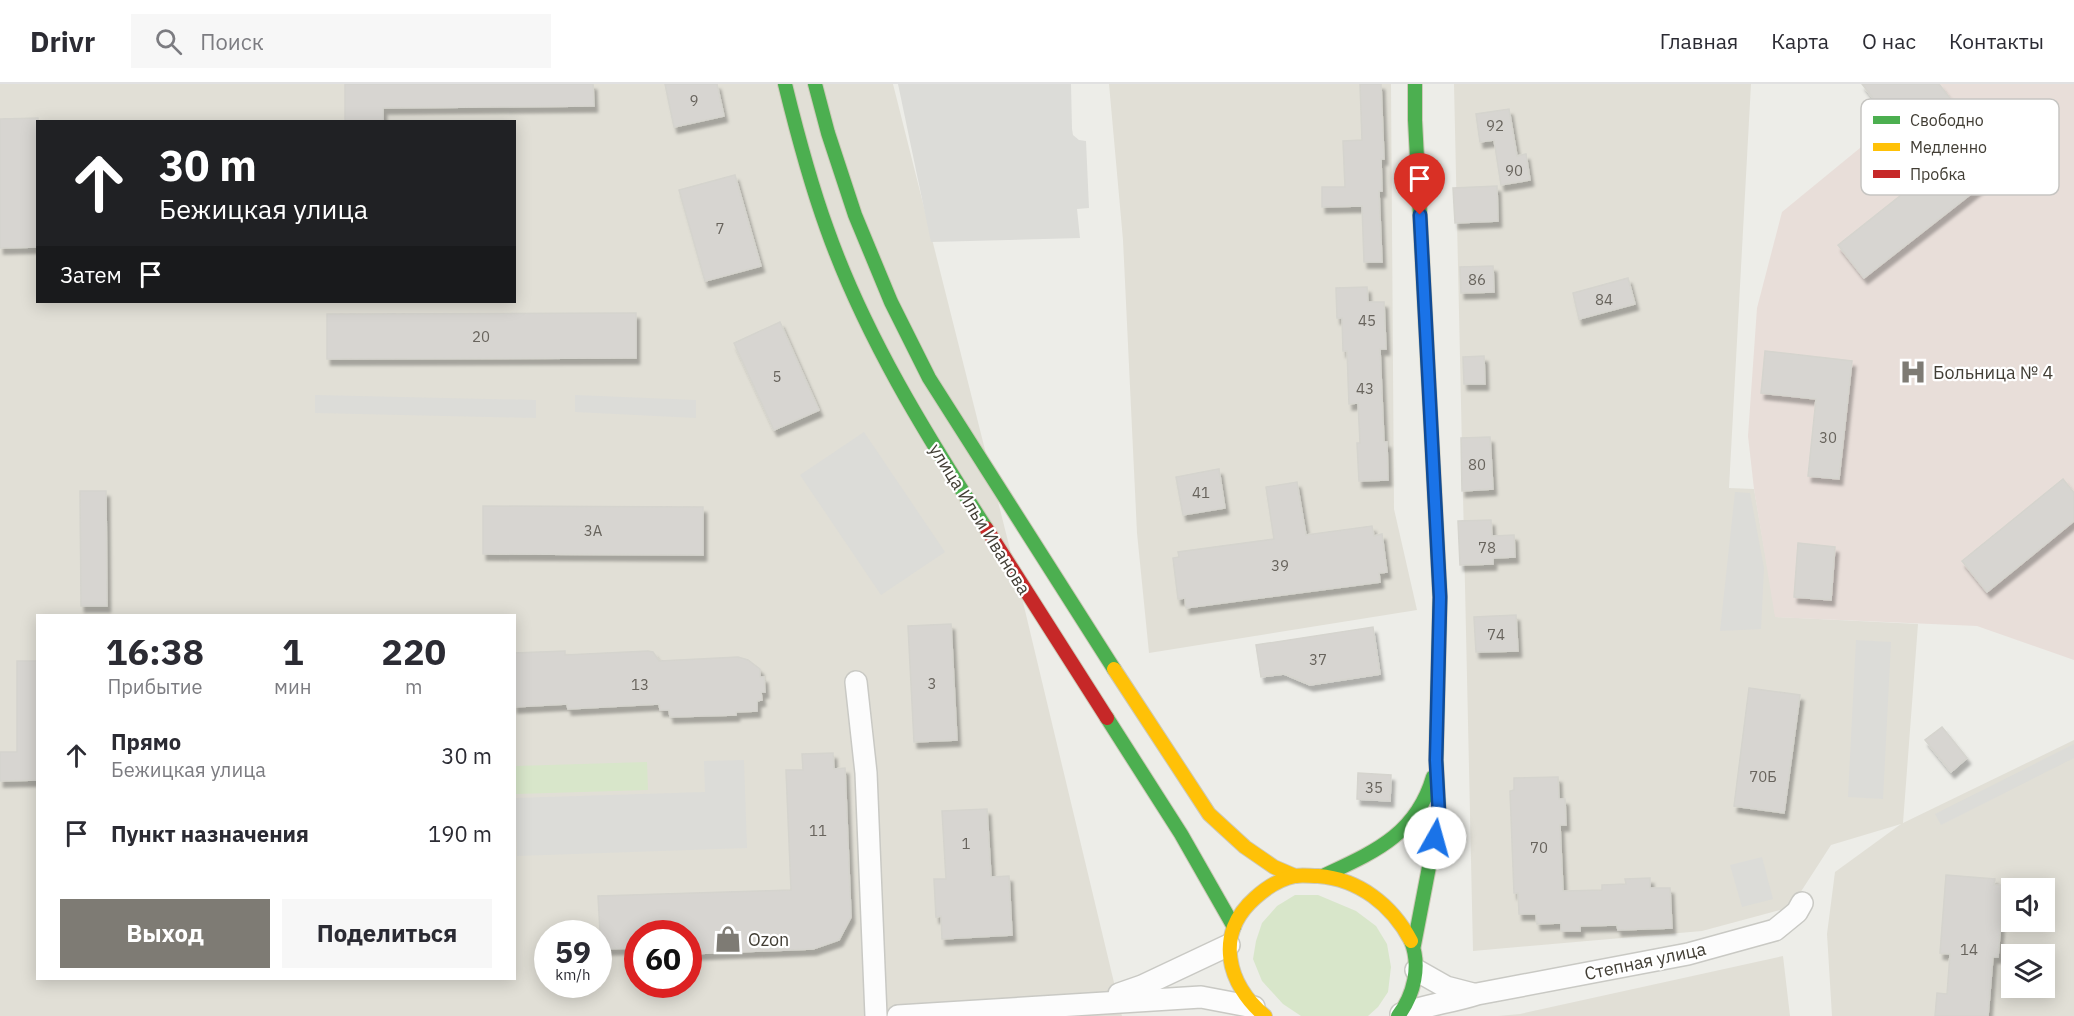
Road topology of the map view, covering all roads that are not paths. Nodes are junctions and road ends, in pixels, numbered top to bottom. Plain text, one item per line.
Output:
1 (785, 84) edge
2 (815, 84) edge
3 (1415, 84) edge
4 (856, 682) dead end
5 (1436, 760) junction
6 (1295, 876) junction
7 (1323, 876) junction
8 (1802, 903) dead end
9 (1231, 936) junction
10 (1413, 945) junction
11 (1416, 970) junction
12 (1477, 994) junction
13 (1095, 1003) junction
14 (1259, 1011) edge
15 (1400, 1015) edge
16 (876, 1016) edge
17 (898, 1016) edge

1 - 9 main road, улица Ильи Иванова
2 - 6 main road, улица Ильи Иванова
3 - 5 main road
4 - 16 street
5 - 7 main road
5 - 10 main road
6 - 7 main road
6 - 9 main road
7 - 10 main road
8 - 12 street, Степная улица
9 - 13 street
9 - 14 main road, улица Ильи Иванова
10 - 11 main road
11 - 12 street
11 - 15 main road
12 - 15 street, Степная улица
13 - 14 street
13 - 17 street

